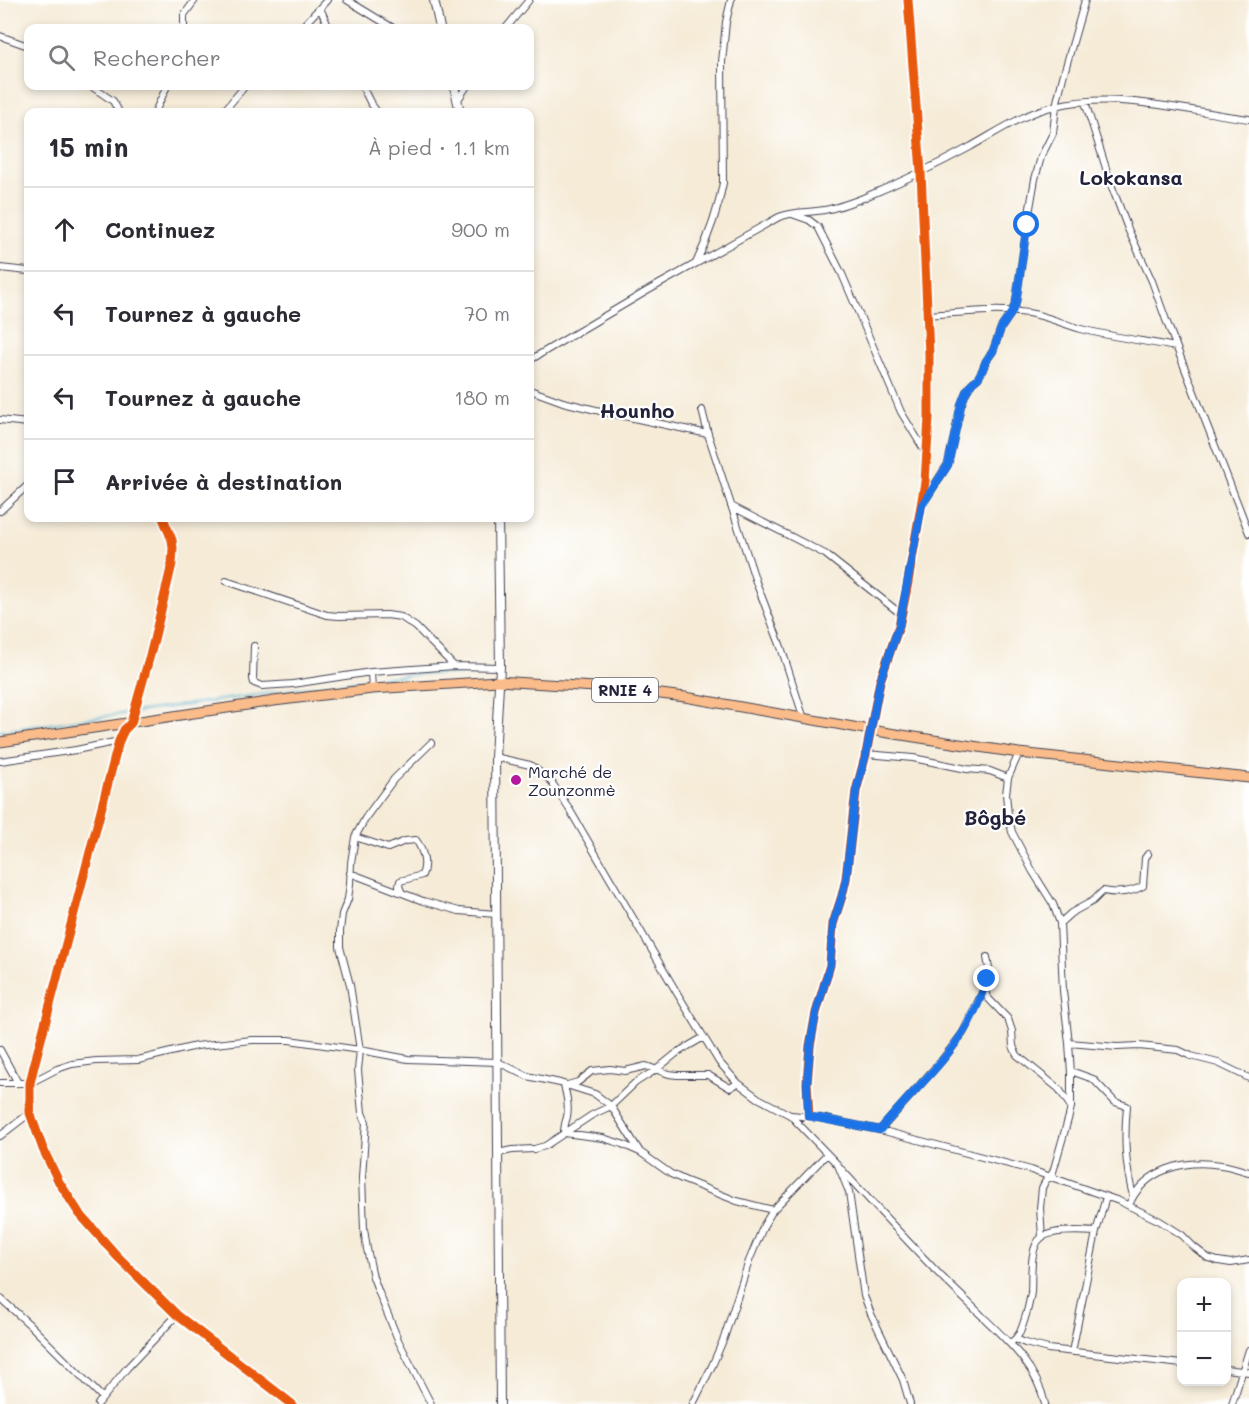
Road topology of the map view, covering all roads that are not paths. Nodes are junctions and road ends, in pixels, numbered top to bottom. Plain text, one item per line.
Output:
1 (195, 0) edge
2 (327, 0) edge
3 (347, 0) edge
4 (434, 0) edge
5 (529, 0) edge
6 (731, 0) edge
7 (908, 0) edge
8 (1085, 0) edge
9 (320, 8) junction
10 (184, 24) edge
11 (305, 24) edge
12 (327, 24) edge
13 (386, 24) edge
14 (439, 24) edge
15 (509, 24) edge
16 (0, 36) edge
17 (24, 45) edge
18 (97, 90) edge
19 (165, 90) edge
20 (242, 90) edge
21 (364, 90) edge
22 (455, 90) edge
23 (464, 90) edge
24 (457, 101) junction
25 (1084, 102) junction
26 (1056, 106) junction
27 (117, 108) edge
28 (157, 108) edge
29 (226, 108) edge
30 (374, 108) edge
31 (459, 108) edge
32 (1249, 119) edge
33 (921, 172) junction
34 (789, 213) junction
35 (696, 263) junction
36 (0, 268) edge
37 (24, 271) edge
38 (1012, 312) junction
39 (927, 315) junction
40 (1176, 347) junction
41 (534, 357) edge
42 (534, 391) edge
43 (702, 410) dead end
44 (0, 420) edge
45 (24, 423) edge
46 (708, 434) junction
47 (927, 453) junction
48 (24, 489) edge
49 (922, 505) junction
50 (731, 506) junction
51 (0, 510) edge
52 (165, 522) edge
53 (498, 522) edge
54 (1249, 533) edge
55 (226, 581) dead end
56 (901, 614) junction
57 (254, 646) dead end
58 (454, 666) junction
59 (500, 667) junction
60 (371, 679) junction
61 (498, 681) junction
62 (804, 718) junction
63 (131, 723) junction
64 (870, 730) junction
65 (119, 741) junction
66 (0, 742) edge
67 (431, 743) dead end
68 (1019, 753) junction
69 (866, 754) junction
70 (495, 757) junction
71 (0, 761) edge
72 (1008, 778) junction
73 (1249, 778) edge
74 (355, 837) junction
75 (1148, 854) dead end
76 (350, 873) junction
77 (401, 891) junction
78 (496, 914) junction
79 (1060, 923) junction
80 (987, 957) dead end
81 (984, 989) junction
82 (704, 1037) junction
83 (1070, 1043) junction
84 (0, 1050) edge
85 (360, 1050) junction
86 (498, 1062) junction
87 (657, 1069) junction
88 (625, 1071) junction
89 (1071, 1071) junction
90 (1249, 1078) edge
91 (0, 1083) edge
92 (18, 1083) junction
93 (30, 1083) junction
94 (635, 1083) junction
95 (738, 1083) junction
96 (568, 1085) junction
97 (611, 1106) junction
98 (1071, 1107) junction
99 (30, 1113) junction
100 (790, 1115) junction
101 (808, 1116) junction
102 (880, 1130) junction
103 (564, 1133) junction
104 (0, 1136) edge
105 (640, 1152) junction
106 (498, 1153) junction
107 (827, 1154) junction
108 (838, 1165) junction
109 (1249, 1172) edge
110 (1050, 1177) junction
111 (1133, 1196) junction
112 (1106, 1197) junction
113 (1129, 1205) junction
114 (773, 1210) junction
115 (1096, 1232) junction
116 (1042, 1237) junction
117 (1249, 1260) edge
118 (0, 1298) edge
119 (177, 1315) junction
120 (1013, 1341) junction
121 (1249, 1350) edge
122 (1072, 1352) junction
123 (1177, 1363) edge
124 (1231, 1370) edge
125 (1246, 1372) edge
126 (102, 1397) junction
127 (98, 1404) edge
128 (292, 1404) edge
129 (431, 1404) edge
130 (500, 1404) edge
131 (693, 1404) edge
132 (910, 1404) edge
133 (1045, 1404) edge
134 (1232, 1404) edge

1 - 10 street
2 - 9 street
3 - 13 street
4 - 14 street
5 - 15 street
6 - 35 street
7 - 33 street
8 - 26 street
9 - 11 street
9 - 12 street
16 - 17 street
18 - 27 street
19 - 28 street
20 - 29 street
21 - 30 street
22 - 24 street
23 - 24 street
24 - 31 street
25 - 26 street
25 - 32 street
25 - 40 street
26 - 33 street
26 - 38 street
33 - 34 street
33 - 39 street
34 - 35 street
34 - 47 street
35 - 41 street
36 - 37 street
38 - 39 street
38 - 40 street
38 - 49 street
39 - 47 street
40 - 54 street
42 - 46 street
43 - 46 street
44 - 45 street
46 - 50 street
47 - 49 street
48 - 51 street
49 - 56 street
50 - 56 street
50 - 62 street
52 - 63 street
53 - 59 street
55 - 58 street
56 - 64 street
57 - 60 street
58 - 59 street
58 - 60 street
59 - 61 street
60 - 61 main road, RNIE 4
60 - 63 main road, RNIE 4
61 - 62 main road, RNIE 4
61 - 70 street
62 - 64 main road, RNIE 4
63 - 65 street
63 - 66 main road, RNIE 4
64 - 68 main road, RNIE 4
64 - 69 street
65 - 71 street
65 - 93 street
67 - 74 street
68 - 72 street
68 - 73 main road, RNIE 4
69 - 72 street
69 - 101 street
70 - 78 street
70 - 82 street
72 - 79 street
74 - 76 street
74 - 77 street
75 - 79 street
76 - 77 street
76 - 85 street
77 - 78 street
78 - 86 street
79 - 83 street
80 - 81 street
81 - 98 street
81 - 102 street
82 - 87 street
82 - 95 street
83 - 89 street
83 - 90 street
84 - 92 street
85 - 86 street
85 - 93 street
85 - 129 street
86 - 96 street
86 - 106 street
87 - 88 street
87 - 94 street
87 - 95 street
88 - 94 street
88 - 96 street
89 - 98 street
89 - 111 street
91 - 92 street
92 - 93 street
93 - 99 street
94 - 97 street
95 - 100 street
96 - 97 street
96 - 103 street
97 - 103 street
97 - 105 street
98 - 110 street
99 - 104 street
99 - 119 street
100 - 101 street
100 - 107 street
101 - 102 street
102 - 110 street
103 - 105 street
103 - 106 street
105 - 114 street
106 - 130 street
107 - 108 street
107 - 114 street
108 - 120 street
108 - 132 street
109 - 111 street
110 - 112 street
110 - 116 street
111 - 113 street
112 - 113 street
112 - 115 street
113 - 117 street
114 - 131 street
115 - 116 street
115 - 122 street
116 - 120 street
118 - 126 street
119 - 126 street
119 - 128 street
120 - 122 street
120 - 133 street
121 - 125 street
122 - 123 street
124 - 125 street
125 - 134 street
126 - 127 street

